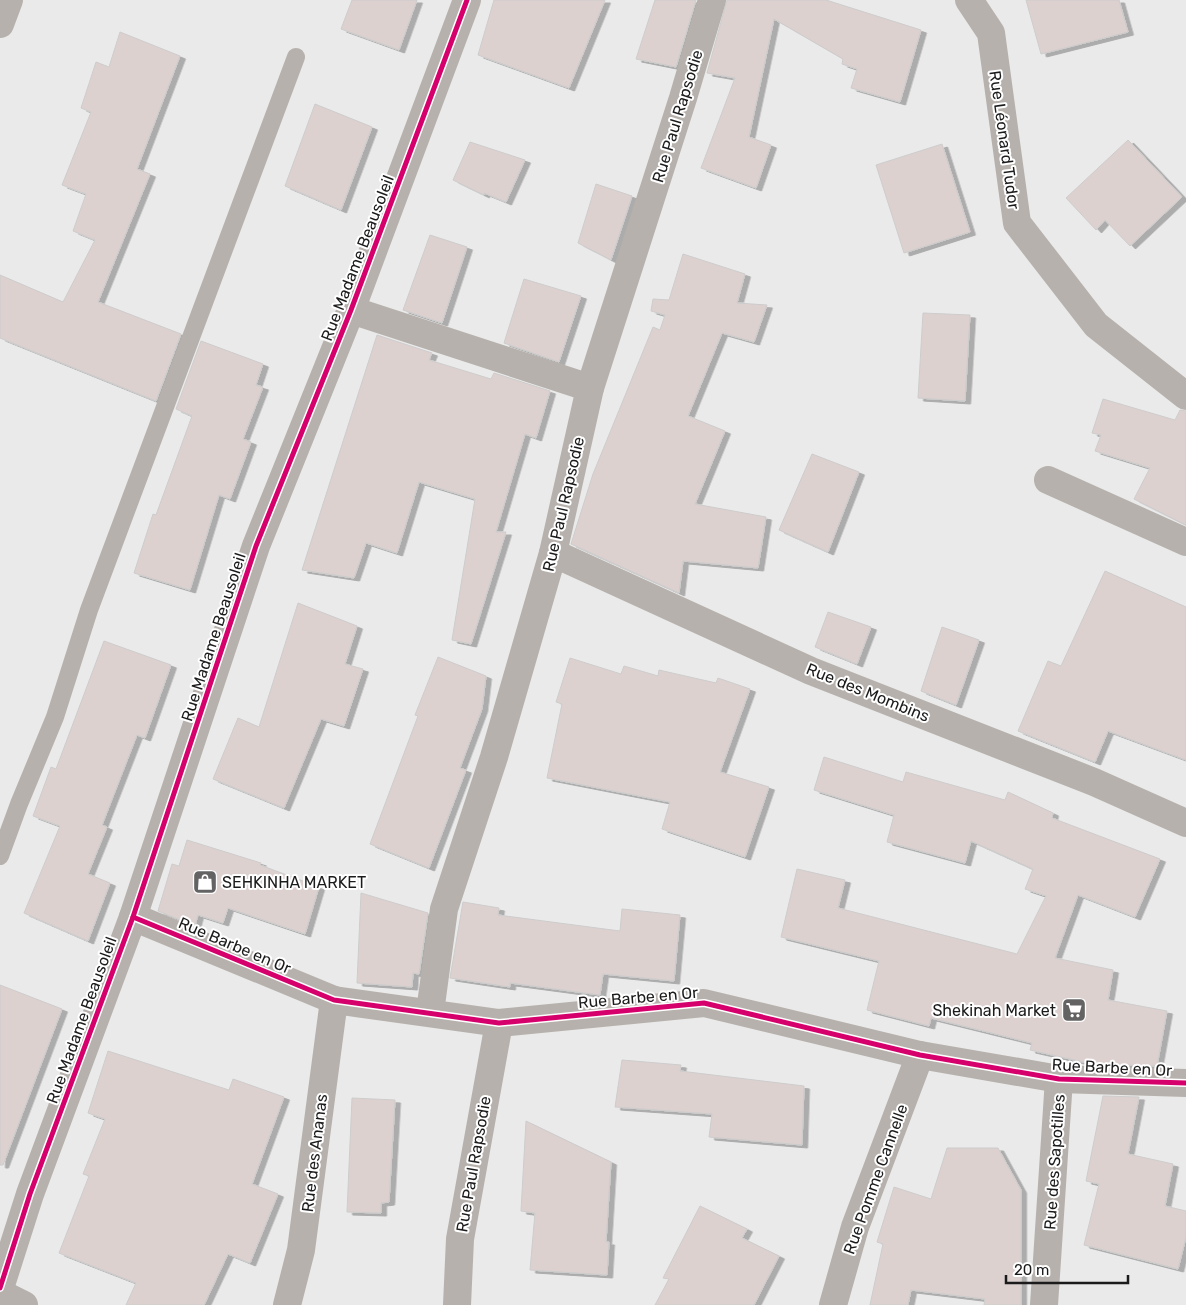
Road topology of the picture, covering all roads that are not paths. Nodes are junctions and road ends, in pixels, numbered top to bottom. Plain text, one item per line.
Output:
1 (9, 0) edge
2 (467, 0) edge
3 (712, 0) edge
4 (969, 0) edge
5 (0, 24) edge
6 (296, 57) dead end
7 (351, 310) junction
8 (590, 388) junction
9 (1186, 396) edge
10 (1048, 480) dead end
11 (1186, 542) edge
12 (553, 553) junction
13 (1186, 823) edge
14 (0, 856) edge
15 (133, 916) junction
16 (334, 1000) junction
17 (430, 1012) junction
18 (499, 1023) junction
19 (920, 1054) junction
20 (1060, 1079) junction
21 (1186, 1083) edge
22 (0, 1288) edge
23 (0, 1293) edge
24 (24, 1305) edge
25 (287, 1305) edge
26 (457, 1305) edge
27 (833, 1305) edge
28 (1044, 1305) edge

1 - 5 street
2 - 7 street, Rue Madame Beausoleil
3 - 8 street, Rue Paul Rapsodie
4 - 9 street, Rue Léonard Tudor
6 - 14 lane
7 - 8 street
7 - 15 street, Rue Madame Beausoleil
8 - 12 street, Rue Paul Rapsodie
10 - 11 street
12 - 13 street, Rue des Mombins
12 - 17 street, Rue Paul Rapsodie
15 - 16 street, Rue Barbe en Or
15 - 22 street, Rue Madame Beausoleil
16 - 17 street, Rue Barbe en Or
16 - 25 street, Rue des Ananas
17 - 18 street, Rue Barbe en Or
18 - 19 street, Rue Barbe en Or
18 - 26 street, Rue Paul Rapsodie
19 - 20 street, Rue Barbe en Or
19 - 27 street, Rue Pomme Cannelle
20 - 21 street, Rue Barbe en Or
20 - 28 street, Rue des Sapotilles
23 - 24 street

